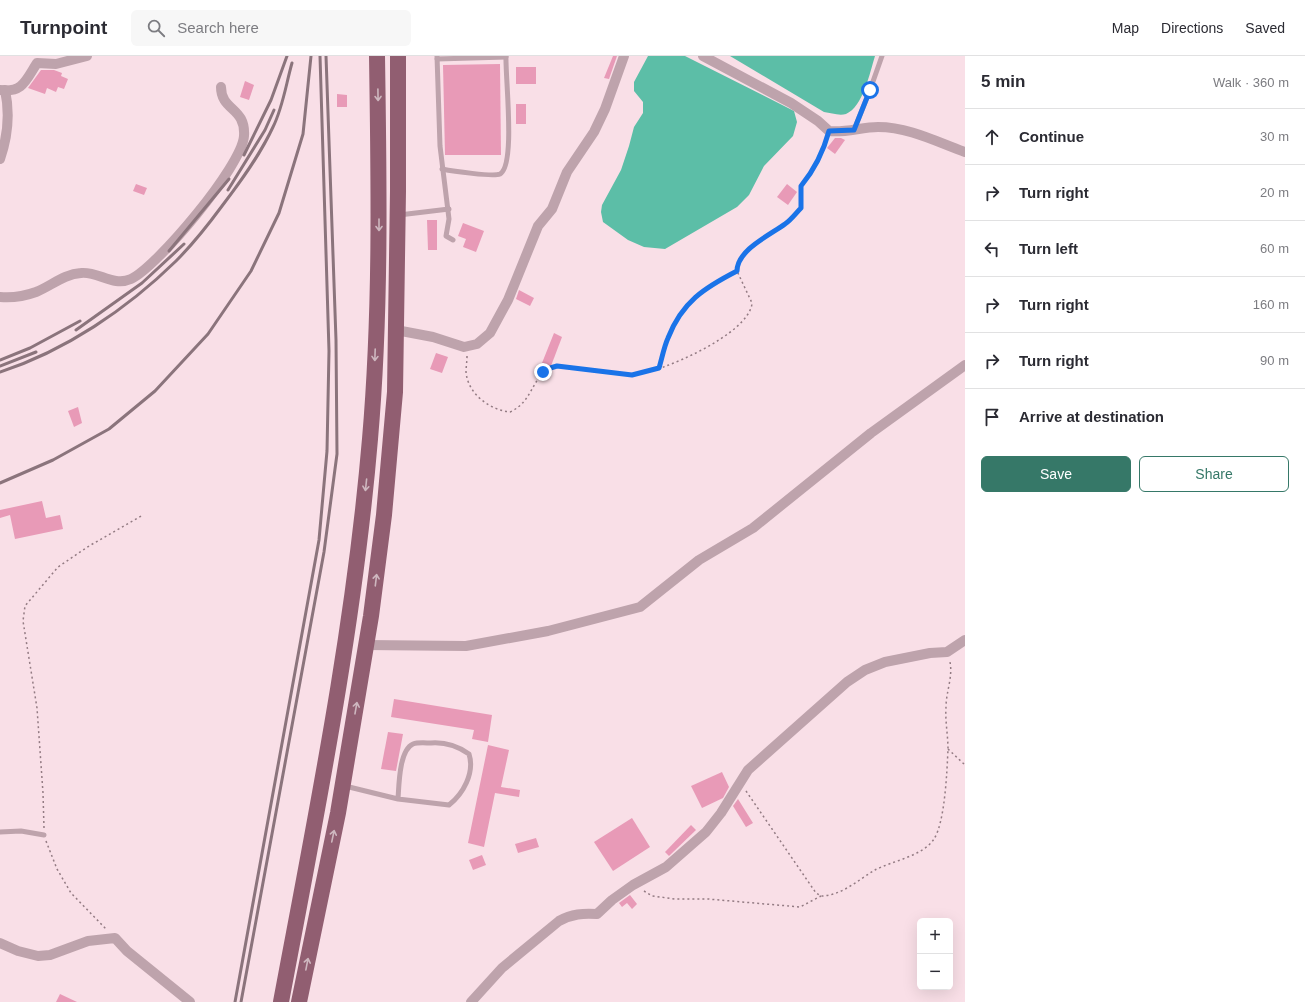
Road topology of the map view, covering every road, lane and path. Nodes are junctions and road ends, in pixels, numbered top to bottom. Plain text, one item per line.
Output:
1 (87, 56) edge
2 (377, 56) edge
3 (398, 56) edge
4 (472, 56) edge
5 (506, 56) edge
6 (624, 56) edge
7 (703, 56) edge
8 (882, 56) edge
9 (437, 58) edge
10 (221, 87) dead end
11 (2, 90) edge
12 (854, 130) junction
13 (829, 131) junction
14 (965, 152) edge
15 (0, 159) edge
16 (442, 169) junction
17 (449, 209) junction
18 (398, 215) junction
19 (453, 240) dead end
20 (737, 271) junction
21 (0, 297) edge
22 (396, 330) junction
23 (464, 347) junction
24 (965, 366) edge
25 (659, 368) junction
26 (143, 515) dead end
27 (965, 640) edge
28 (366, 645) junction
29 (947, 652) junction
30 (948, 749) junction
31 (965, 765) edge
32 (741, 783) junction
33 (342, 786) junction
34 (398, 799) junction
35 (0, 832) edge
36 (44, 835) junction
37 (633, 885) junction
38 (821, 896) junction
39 (115, 938) junction
40 (0, 943) edge
41 (190, 1002) edge
42 (281, 1002) edge
43 (299, 1002) edge
44 (471, 1002) edge

1 - 11 street
2 -> 42 highway
3 - 18 highway
4 - 5 lane
4 - 9 lane
5 - 16 lane
6 - 23 street
7 - 13 street
8 - 12 lane
9 - 16 lane
10 - 21 street
11 - 15 street
12 - 13 street
12 - 14 street
13 - 20 path
16 - 17 lane
17 - 18 lane
17 - 19 lane
18 - 22 highway
20 - 25 path
20 - 25 path
22 - 23 street
28 -> 22 highway
23 - 25 path
24 - 28 street
26 - 36 path
27 - 29 street
33 -> 28 highway
29 - 30 path
29 - 32 street
30 - 31 path
30 - 38 path
32 - 37 street
32 - 38 path
33 - 34 lane
43 -> 33 highway
34 - 34 lane
35 - 36 lane
36 - 39 path
37 - 38 path
37 - 44 street
39 - 40 street
39 - 41 street

